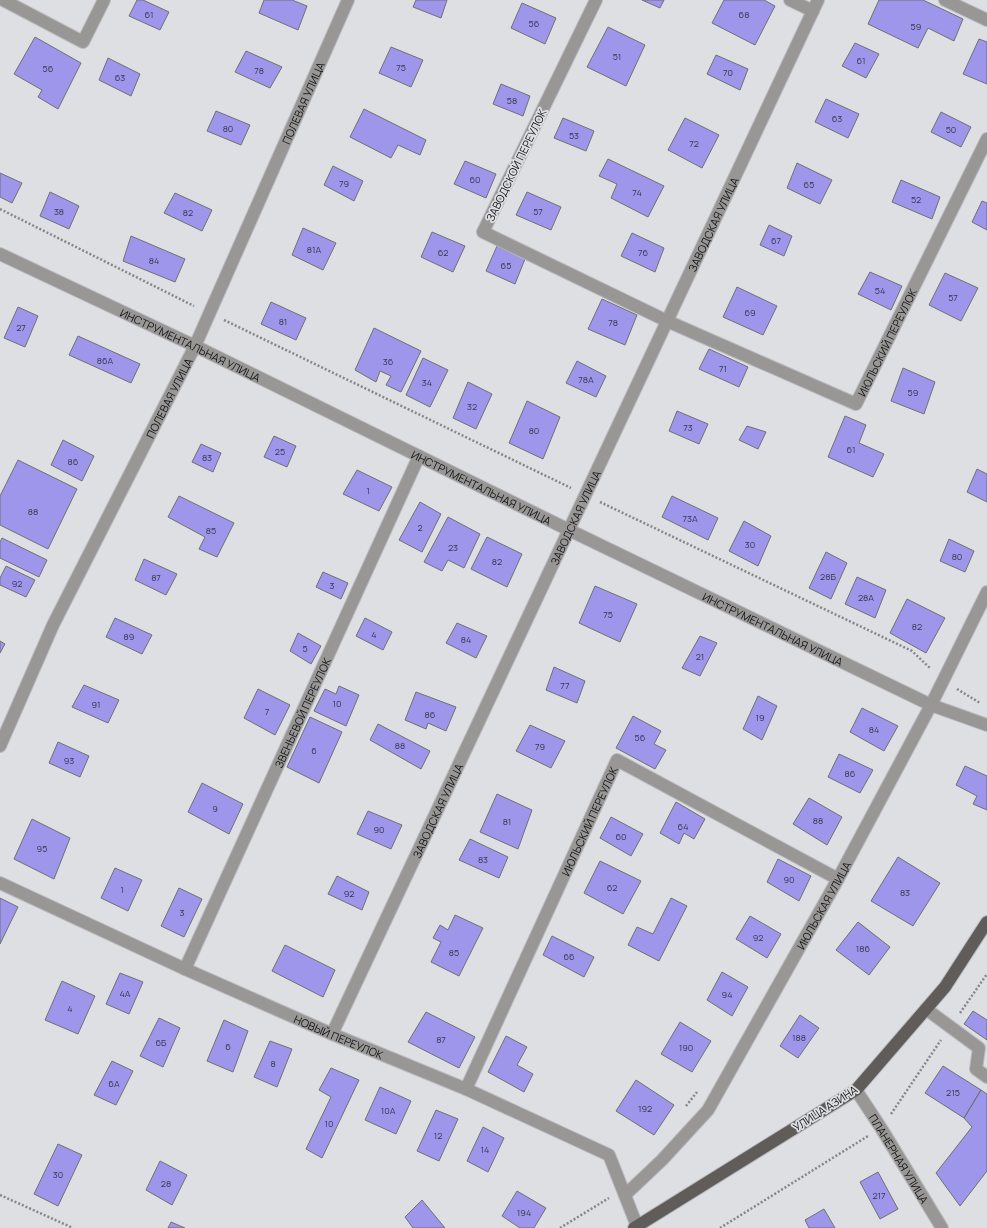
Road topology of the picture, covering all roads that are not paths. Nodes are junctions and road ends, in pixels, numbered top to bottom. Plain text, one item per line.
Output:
1 (3, 0) edge
2 (104, 0) edge
3 (348, 0) edge
4 (596, 0) edge
5 (790, 0) edge
6 (945, 0) edge
7 (816, 5) edge
8 (987, 20) edge
9 (987, 139) edge
10 (0, 254) edge
11 (667, 321) junction
12 (194, 346) junction
13 (419, 456) junction
14 (569, 530) junction
15 (987, 592) edge
16 (931, 705) junction
17 (987, 726) edge
18 (0, 746) edge
19 (838, 879) junction
20 (0, 883) edge
21 (987, 922) edge
22 (185, 969) junction
23 (926, 1009) junction
24 (332, 1034) junction
25 (987, 1077) edge
26 (466, 1089) junction
27 (856, 1090) junction
28 (624, 1192) junction
29 (636, 1227) edge
30 (942, 1228) edge

1 - 2 street
3 - 12 street, ПОЛЕВАЯ УЛИЦА
4 - 11 street, ЗАВОДСКОЙ ПЕРЕУЛОК
5 - 7 street
6 - 8 street
7 - 11 street, ЗАВОДСКАЯ УЛИЦА
9 - 11 street, ИЮЛЬСКИЙ ПЕРЕУЛОК
10 - 12 street, ИНСТРУМЕНТАЛЬНАЯ УЛИЦА
11 - 14 street, ЗАВОДСКАЯ УЛИЦА
12 - 13 street, ИНСТРУМЕНТАЛЬНАЯ УЛИЦА
12 - 18 street, ПОЛЕВАЯ УЛИЦА
13 - 14 street, ИНСТРУМЕНТАЛЬНАЯ УЛИЦА
13 - 22 street, ЗВЕНЬЕВОЙ ПЕРЕУЛОК
14 - 16 street, ИНСТРУМЕНТАЛЬНАЯ УЛИЦА
14 - 24 street, ЗАВОДСКАЯ УЛИЦА
15 - 16 street, ИЮЛЬСКАЯ УЛИЦА
16 - 17 street, ИНСТРУМЕНТАЛЬНАЯ УЛИЦА
16 - 19 street, ИЮЛЬСКАЯ УЛИЦА
19 - 26 street, ИЮЛЬСКИЙ ПЕРЕУЛОК
19 - 28 street, ИЮЛЬСКАЯ УЛИЦА
20 - 22 street, НОВЫЙ ПЕРЕУЛОК
21 - 23 main road, УЛИЦА АЗИНА
22 - 24 street, НОВЫЙ ПЕРЕУЛОК
23 - 25 street
23 - 27 main road, УЛИЦА АЗИНА
24 - 26 street, НОВЫЙ ПЕРЕУЛОК
26 - 28 street, НОВЫЙ ПЕРЕУЛОК
27 - 29 main road, УЛИЦА АЗИНА
27 - 30 street, ПЛАНЕРНАЯ УЛИЦА
28 - 29 street, НОВЫЙ ПЕРЕУЛОК

